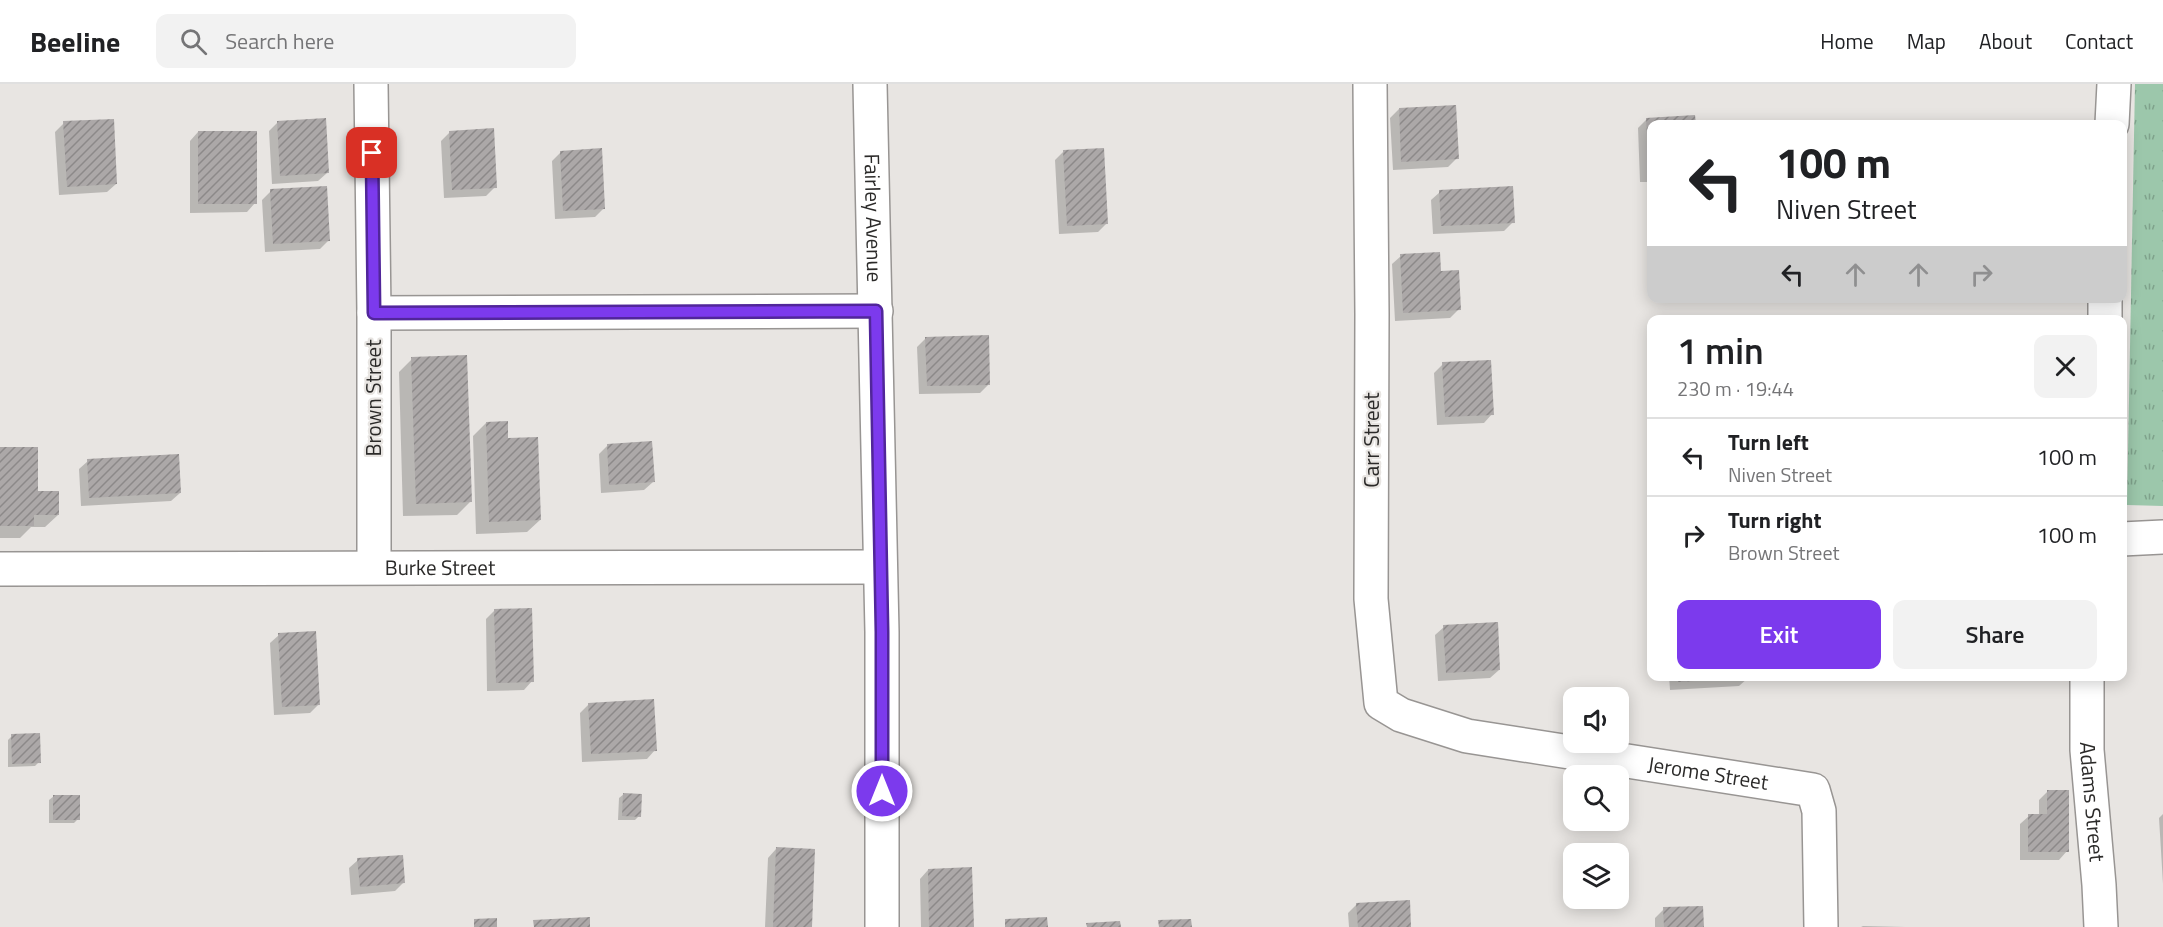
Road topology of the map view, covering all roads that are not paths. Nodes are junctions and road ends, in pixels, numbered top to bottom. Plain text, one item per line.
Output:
1 (371, 84) edge
2 (870, 84) edge
3 (1370, 84) edge
4 (2114, 84) edge
5 (2112, 120) edge
6 (876, 311) junction
7 (374, 313) junction
8 (2163, 537) edge
9 (2127, 539) edge
10 (374, 567) junction
11 (880, 567) junction
12 (0, 569) edge
13 (2086, 681) edge
14 (1467, 736) joint
15 (882, 927) edge
16 (1821, 927) edge
17 (2101, 927) edge

1 - 7 street, Brown Street
2 - 6 street, Fairley Avenue
3 - 14 street, Carr Street
4 - 5 street
6 - 7 street
6 - 11 street, Fairley Avenue
7 - 10 street, Brown Street
8 - 9 street
10 - 11 street, Burke Street
10 - 12 street, Burke Street
11 - 15 street, Fairley Avenue
13 - 17 street, Adams Street
14 - 16 street, Jerome Street

